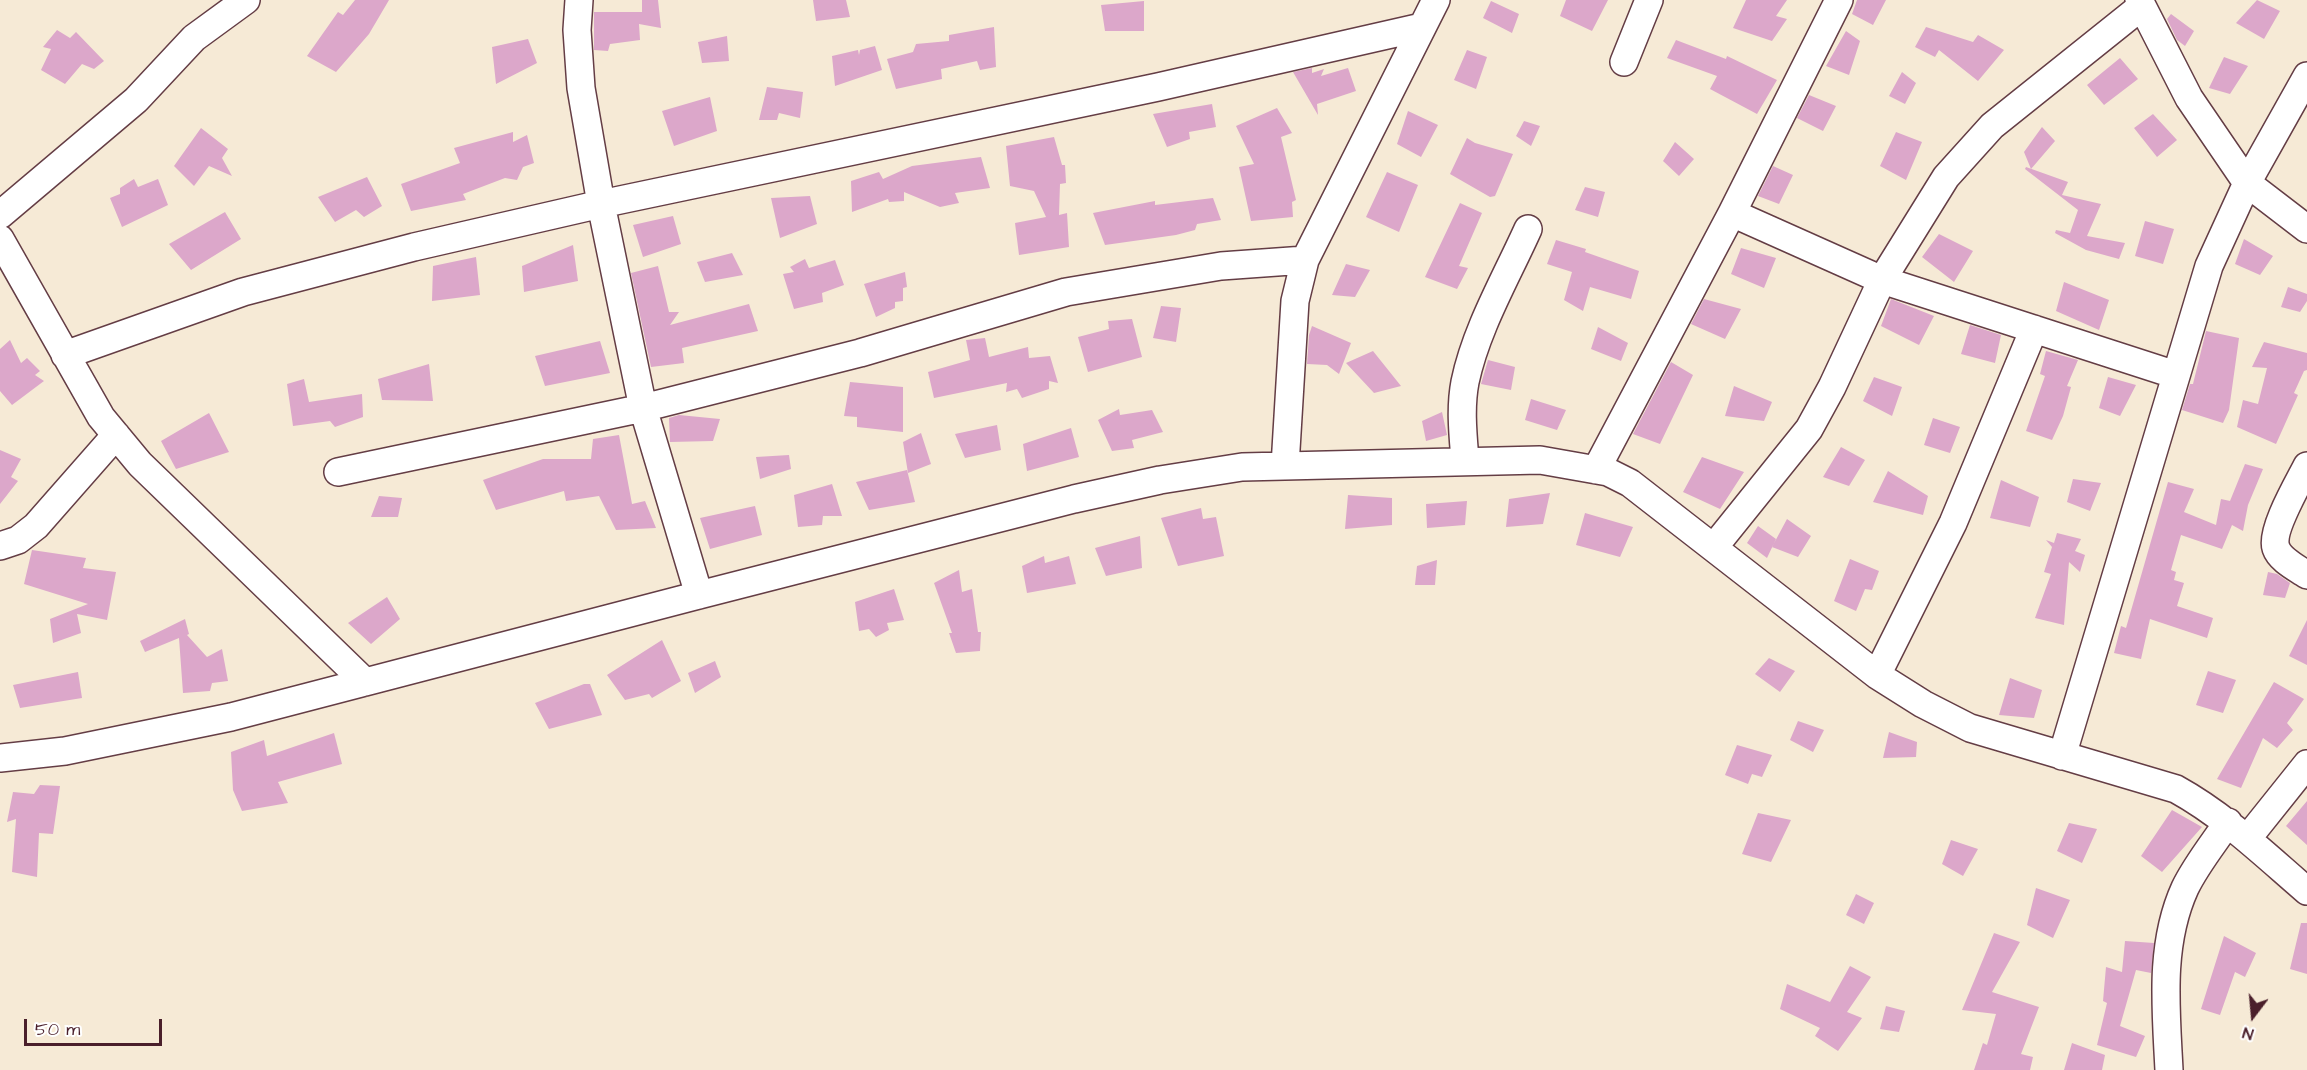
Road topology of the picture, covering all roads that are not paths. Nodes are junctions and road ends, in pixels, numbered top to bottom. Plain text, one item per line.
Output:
1 (246, 0) edge
2 (579, 0) edge
3 (1436, 0) edge
4 (1649, 0) edge
5 (1839, 0) edge
6 (2141, 3) edge
7 (1422, 27) junction
8 (1624, 62) dead end
9 (2307, 76) edge
10 (2247, 183) junction
11 (601, 204) junction
12 (1732, 213) junction
13 (0, 215) edge
14 (1528, 229) dead end
15 (2307, 229) edge
16 (0, 239) edge
17 (1305, 260) junction
18 (1882, 280) junction
19 (2034, 329) junction
20 (65, 355) junction
21 (2176, 375) junction
22 (643, 408) junction
23 (116, 435) junction
24 (1465, 460) junction
25 (1285, 466) junction
26 (2307, 466) edge
27 (1596, 470) junction
28 (338, 472) dead end
29 (0, 546) edge
30 (1714, 547) junction
31 (2307, 575) edge
32 (699, 595) junction
33 (1877, 675) junction
34 (365, 682) junction
35 (2062, 756) junction
36 (0, 758) edge
37 (2307, 764) edge
38 (2237, 830) junction
39 (2307, 891) edge
40 (2169, 1070) edge

1 - 13 street
2 - 11 street
3 - 7 street
4 - 8 street
5 - 12 street
6 - 10 street
6 - 18 street
7 - 11 street
7 - 17 street
9 - 10 street
10 - 15 street
10 - 21 street
11 - 20 street
11 - 22 street
12 - 18 street
12 - 27 street
14 - 24 street
16 - 20 street
17 - 22 street
17 - 25 street
18 - 19 street
18 - 30 street
19 - 21 street
19 - 33 street
20 - 23 street
21 - 35 street
22 - 28 street
22 - 32 street
23 - 29 street
23 - 34 street
24 - 25 street
24 - 27 street
25 - 32 street
26 - 31 street
27 - 30 street
30 - 33 street
32 - 34 street
33 - 35 street
34 - 36 street
35 - 38 street
37 - 38 street
38 - 39 street
38 - 40 street

